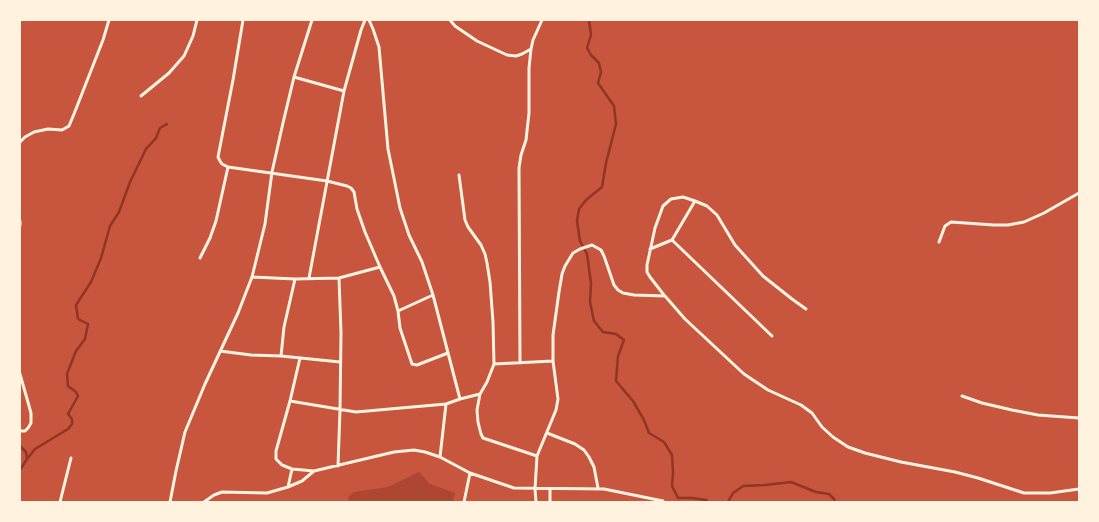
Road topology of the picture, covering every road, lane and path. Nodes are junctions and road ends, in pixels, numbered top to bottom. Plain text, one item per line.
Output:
1 (109, 20) edge
2 (197, 20) edge
3 (243, 20) edge
4 (312, 20) edge
5 (365, 20) edge
6 (369, 20) edge
7 (450, 20) edge
8 (542, 20) edge
9 (531, 49) junction
10 (294, 77) junction
11 (344, 91) junction
12 (141, 96) dead end
13 (20, 142) edge
14 (228, 166) junction
15 (272, 172) junction
16 (459, 175) dead end
17 (327, 181) junction
18 (1079, 193) edge
19 (695, 201) junction
20 (20, 221) edge
21 (20, 226) edge
22 (672, 240) junction
23 (940, 242) dead end
24 (650, 249) junction
25 (200, 258) dead end
26 (380, 267) junction
27 (252, 276) junction
28 (309, 278) junction
29 (339, 278) junction
30 (295, 279) junction
31 (433, 295) junction
32 (664, 296) junction
33 (806, 309) dead end
34 (398, 311) junction
35 (772, 336) dead end
36 (220, 351) junction
37 (448, 353) junction
38 (281, 356) junction
39 (300, 358) junction
40 (553, 361) junction
41 (340, 362) junction
42 (520, 363) junction
43 (494, 364) junction
44 (20, 374) edge
45 (480, 394) junction
46 (962, 396) dead end
47 (460, 399) junction
48 (290, 401) junction
49 (446, 404) junction
50 (340, 410) junction
51 (1079, 418) edge
52 (24, 431) edge
53 (547, 433) junction
54 (20, 437) edge
55 (537, 456) junction
56 (440, 457) junction
57 (71, 458) dead end
58 (338, 466) junction
59 (292, 469) junction
60 (314, 471) junction
61 (470, 473) junction
62 (288, 487) junction
63 (598, 488) junction
64 (534, 489) junction
65 (550, 489) junction
66 (1079, 489) edge
67 (60, 502) edge
68 (170, 502) edge
69 (204, 502) edge
70 (464, 502) edge
71 (536, 502) edge
72 (550, 502) edge
73 (663, 502) edge

1 - 13 street
2 - 12 street
3 - 14 street
4 - 10 street
5 - 11 street
6 - 31 street
7 - 9 street
8 - 9 street
9 - 42 street
10 - 11 street
10 - 15 street
11 - 17 street
14 - 15 street
14 - 25 street
15 - 17 street
15 - 27 street
16 - 43 street
17 - 26 street
17 - 28 street
18 - 23 street
19 - 22 street
19 - 24 street
19 - 33 street
20 - 21 street
22 - 24 street
22 - 35 street
24 - 32 street
26 - 29 street
26 - 34 street
27 - 30 street
27 - 36 street
28 - 29 street
28 - 30 street
29 - 41 street
30 - 38 street
31 - 34 street
31 - 37 street
32 - 40 street
32 - 66 street
34 - 37 street
36 - 38 street
36 - 68 street
37 - 47 street
38 - 39 street
39 - 41 street
39 - 48 street
40 - 42 street
40 - 53 street
41 - 50 street
42 - 43 street
43 - 45 street
44 - 52 street
45 - 47 street
45 - 55 street
46 - 51 street
47 - 49 street
48 - 50 street
48 - 59 street
49 - 50 street
49 - 56 street
50 - 58 street
52 - 54 street
53 - 55 street
53 - 63 street
55 - 64 street
56 - 58 street
56 - 61 street
57 - 67 street
58 - 60 street
59 - 60 street
59 - 62 street
60 - 62 street
61 - 64 street
61 - 70 street
62 - 69 street
63 - 65 street
63 - 73 street
64 - 65 street
64 - 71 street
65 - 72 street

